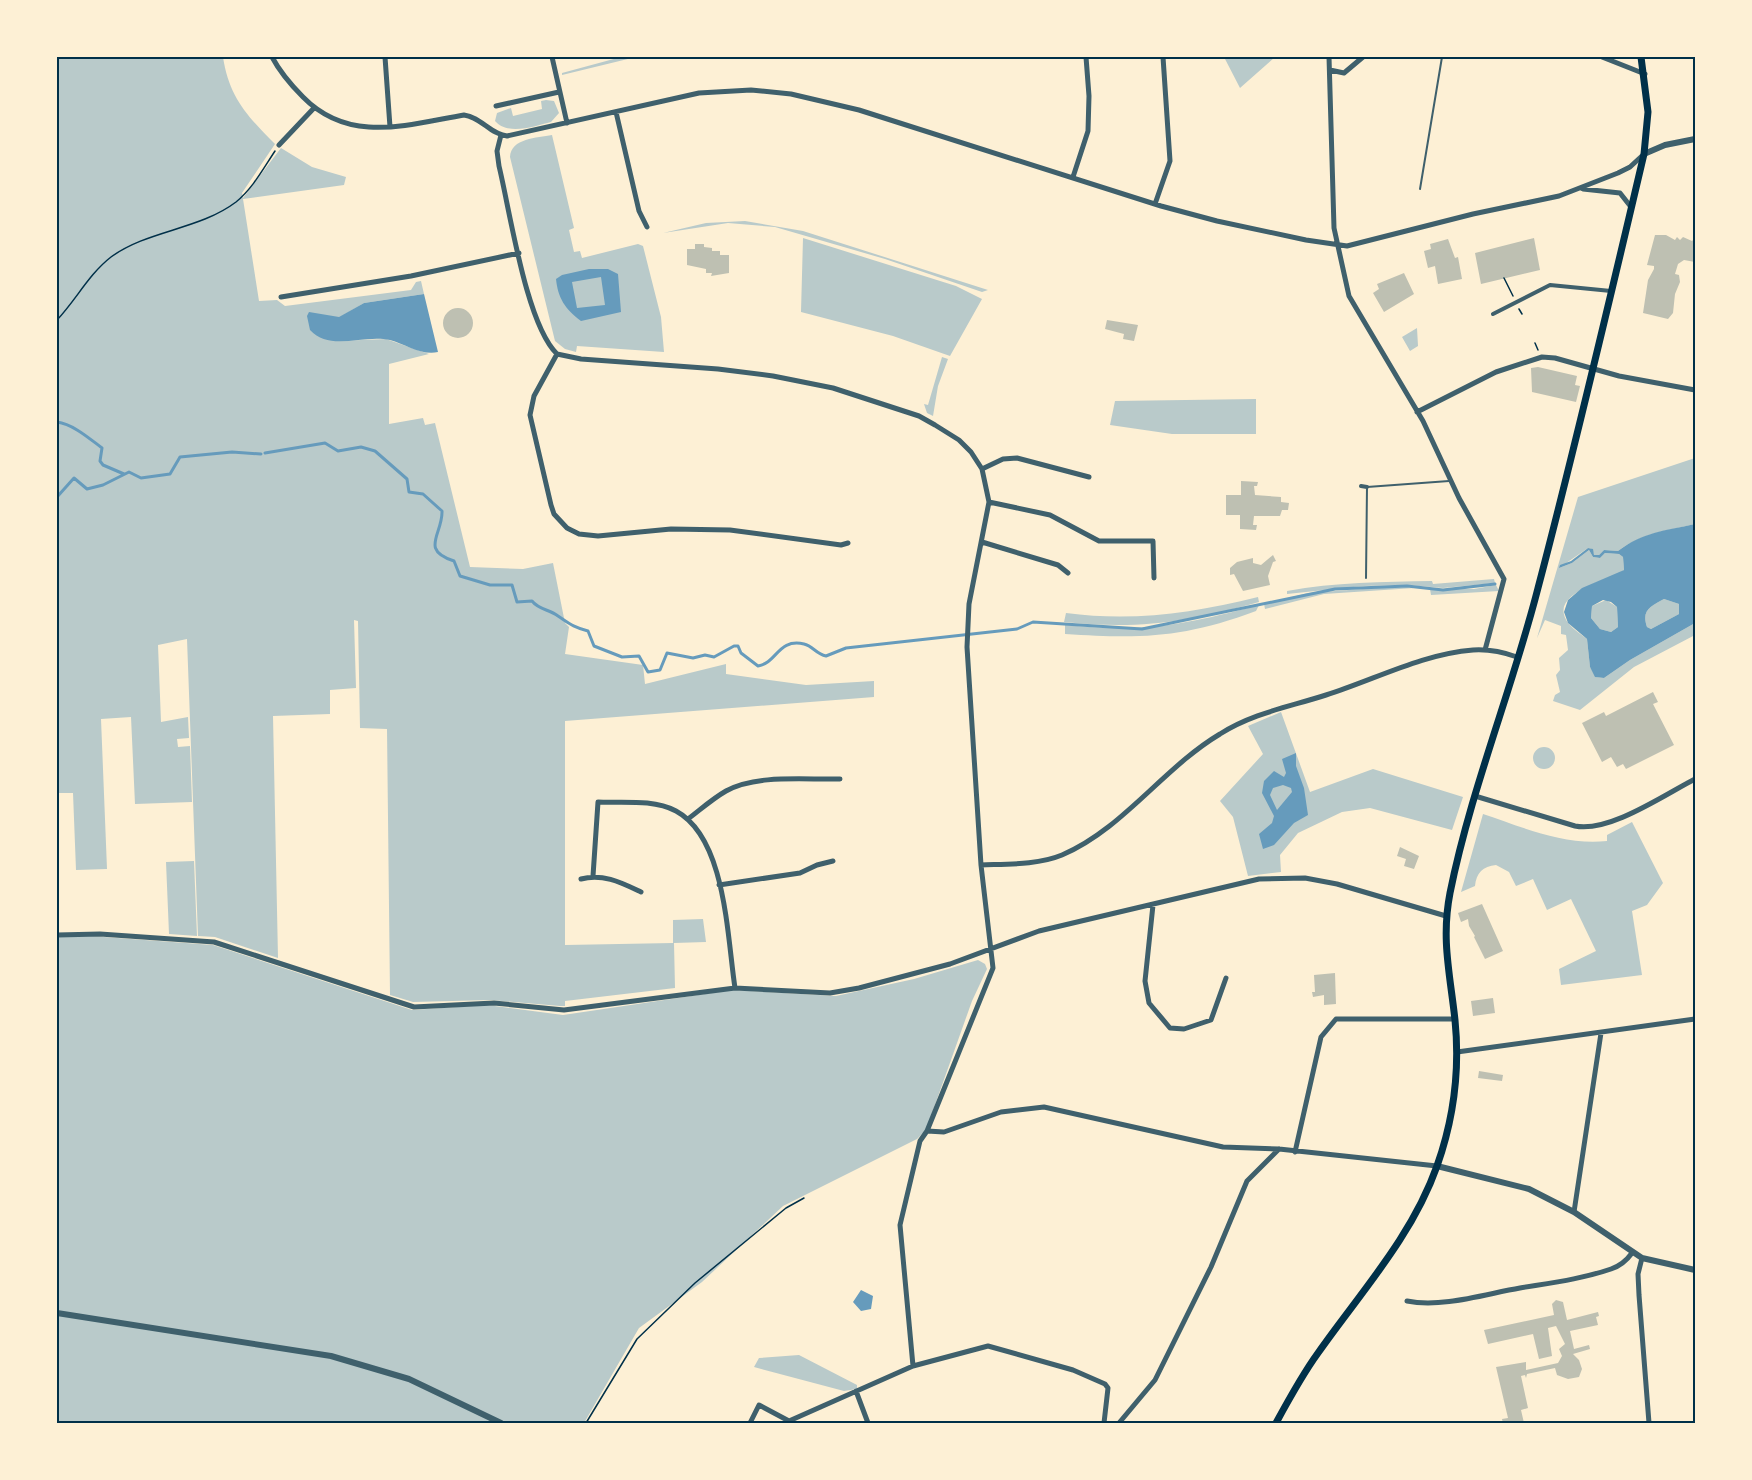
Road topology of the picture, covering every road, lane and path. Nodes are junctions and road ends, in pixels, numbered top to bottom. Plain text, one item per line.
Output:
1 (272, 57) edge
2 (385, 57) edge
3 (552, 57) edge
4 (1086, 57) edge
5 (1163, 57) edge
6 (1329, 57) edge
7 (1363, 57) edge
8 (1442, 57) edge
9 (1602, 57) edge
10 (1641, 57) edge
11 (1330, 70) junction
12 (1645, 74) junction
13 (559, 92) junction
14 (496, 106) dead end
15 (314, 108) junction
16 (616, 112) junction
17 (567, 123) junction
18 (390, 127) junction
19 (501, 135) junction
20 (1695, 139) edge
21 (279, 145) joint
22 (1644, 154) junction
23 (1073, 177) junction
24 (1420, 189) dead end
25 (1578, 189) junction
26 (1155, 204) junction
27 (1631, 207) junction
28 (647, 227) dead end
29 (1338, 245) junction
30 (519, 253) junction
31 (1611, 291) junction
32 (281, 297) dead end
33 (1492, 314) dead end
34 (57, 320) edge
35 (556, 354) junction
36 (1593, 369) junction
37 (1695, 390) edge
38 (1417, 412) junction
39 (982, 469) junction
40 (1089, 477) dead end
41 (1451, 481) junction
42 (1361, 486) dead end
43 (1367, 487) junction
44 (988, 502) junction
45 (982, 542) junction
46 (848, 543) dead end
47 (1068, 573) dead end
48 (1154, 578) dead end
49 (1366, 579) dead end
50 (1485, 650) junction
51 (1517, 657) junction
52 (840, 779) dead end
53 (1695, 779) edge
54 (1475, 796) junction
55 (688, 819) junction
56 (833, 861) dead end
57 (981, 865) junction
58 (593, 876) junction
59 (581, 879) dead end
60 (719, 885) junction
61 (641, 892) dead end
62 (1154, 904) junction
63 (1446, 916) junction
64 (57, 935) edge
65 (991, 949) junction
66 (1226, 978) dead end
67 (735, 988) junction
68 (1455, 1019) junction
69 (1695, 1019) edge
70 (1601, 1033) junction
71 (1457, 1052) junction
72 (927, 1131) junction
73 (1279, 1149) junction
74 (1296, 1152) junction
75 (1437, 1166) junction
76 (804, 1198) dead end
77 (1574, 1212) junction
78 (1632, 1252) junction
79 (1642, 1258) junction
80 (1695, 1270) edge
81 (1407, 1301) dead end
82 (57, 1313) edge
83 (914, 1366) junction
84 (856, 1391) junction
85 (789, 1422) edge
86 (501, 1423) edge
87 (586, 1423) edge
88 (750, 1423) edge
89 (868, 1423) edge
90 (1104, 1423) edge
91 (1119, 1423) edge
92 (1276, 1423) edge
93 (1649, 1423) edge

1 - 15 street
2 - 18 street
3 - 13 street
4 - 23 street
5 - 26 street
6 - 11 street
7 - 11 street
8 - 24 lane
9 - 12 street
10 - 12 main road
11 - 29 street
12 - 22 main road
13 - 14 street
13 - 17 street
15 - 18 street
15 - 21 street
16 - 17 street
16 - 23 street
16 - 28 street
17 - 19 street
18 - 19 street
19 - 30 street
20 - 22 street
21 - 34 path
22 - 25 street
22 - 27 main road
23 - 26 street
25 - 27 street
25 - 29 street
26 - 29 street
27 - 31 main road
29 - 38 street
30 - 32 street
30 - 35 street
31 - 33 street
31 - 36 main road
35 - 39 street
35 - 46 street
36 - 37 street
36 - 38 street
36 - 51 main road
38 - 41 street
39 - 40 street
39 - 44 street
41 - 43 lane
41 - 50 street
42 - 43 street
43 - 49 lane
44 - 45 street
44 - 48 street
45 - 47 street
45 - 57 street
50 - 51 street
50 - 57 street
51 - 54 main road
52 - 55 street
53 - 54 street
54 - 63 main road
55 - 58 street
55 - 60 street
56 - 60 street
57 - 65 street
58 - 59 street
58 - 61 street
60 - 67 street
62 - 63 street
62 - 65 street
62 - 66 street
63 - 68 main road
64 - 67 street
65 - 67 street
65 - 72 street
68 - 71 main road
68 - 74 street
69 - 70 street
70 - 71 street
70 - 77 street
71 - 75 main road
72 - 73 street
72 - 83 street
73 - 74 street
73 - 91 street
74 - 75 street
75 - 77 street
75 - 92 main road
76 - 87 path
77 - 78 street
78 - 79 street
78 - 81 street
79 - 80 street
79 - 93 street
82 - 86 street
83 - 84 street
83 - 90 street
84 - 85 street
84 - 89 street
85 - 88 street

